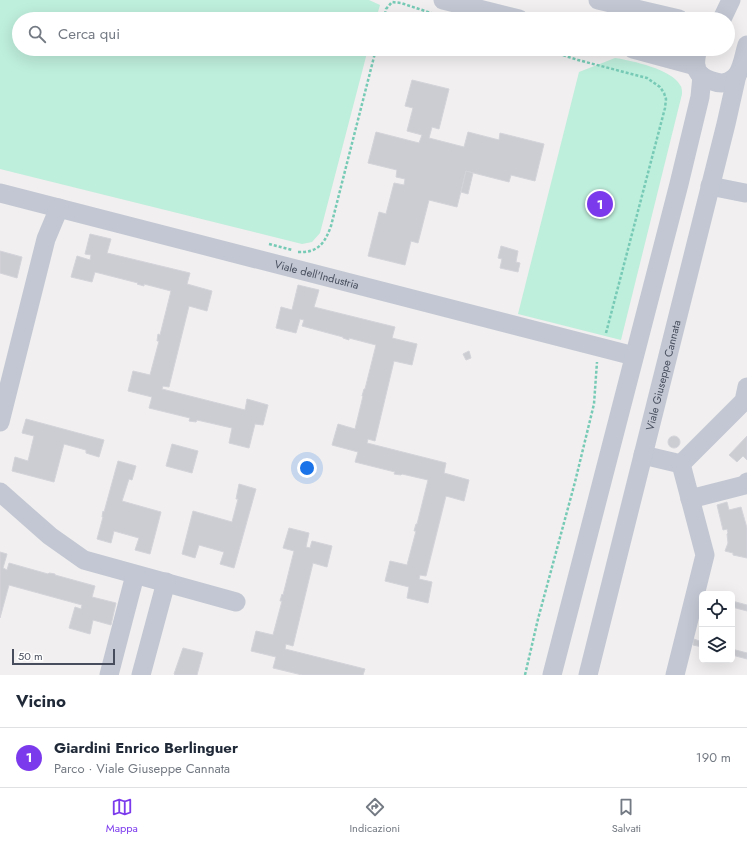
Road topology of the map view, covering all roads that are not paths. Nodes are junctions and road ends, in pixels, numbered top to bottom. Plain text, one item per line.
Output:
1 (598, 0) edge
2 (731, 0) edge
3 (493, 6) edge
4 (440, 7) edge
5 (505, 12) edge
6 (649, 12) edge
7 (725, 12) edge
8 (747, 45) edge
9 (664, 56) edge
10 (699, 64) edge
11 (737, 75) junction
12 (710, 186) junction
13 (0, 193) edge
14 (746, 194) edge
15 (59, 208) junction
16 (634, 356) junction
17 (747, 387) edge
18 (0, 422) edge
19 (643, 455) junction
20 (681, 464) junction
21 (746, 487) edge
22 (0, 492) edge
23 (690, 499) junction
24 (135, 575) junction
25 (166, 582) junction
26 (236, 602) dead end
27 (109, 675) edge
28 (141, 675) edge
29 (552, 675) edge
30 (588, 675) edge
31 (675, 675) edge

1 - 6 street
2 - 7 street
3 - 4 street
3 - 5 street
8 - 11 street, Viale Giuseppe Cannata
9 - 10 street
10 - 11 street
10 - 16 street
11 - 12 street, Viale Giuseppe Cannata
12 - 14 street
12 - 19 street, Viale Giuseppe Cannata
13 - 15 street, Viale dell'Industria
15 - 16 street, Viale dell'Industria
15 - 18 street
16 - 29 street
17 - 20 street
19 - 20 street
19 - 30 street, Viale Giuseppe Cannata
20 - 23 street
21 - 23 street
22 - 24 street
23 - 31 street
24 - 25 street
24 - 27 street
25 - 26 street
25 - 28 street

